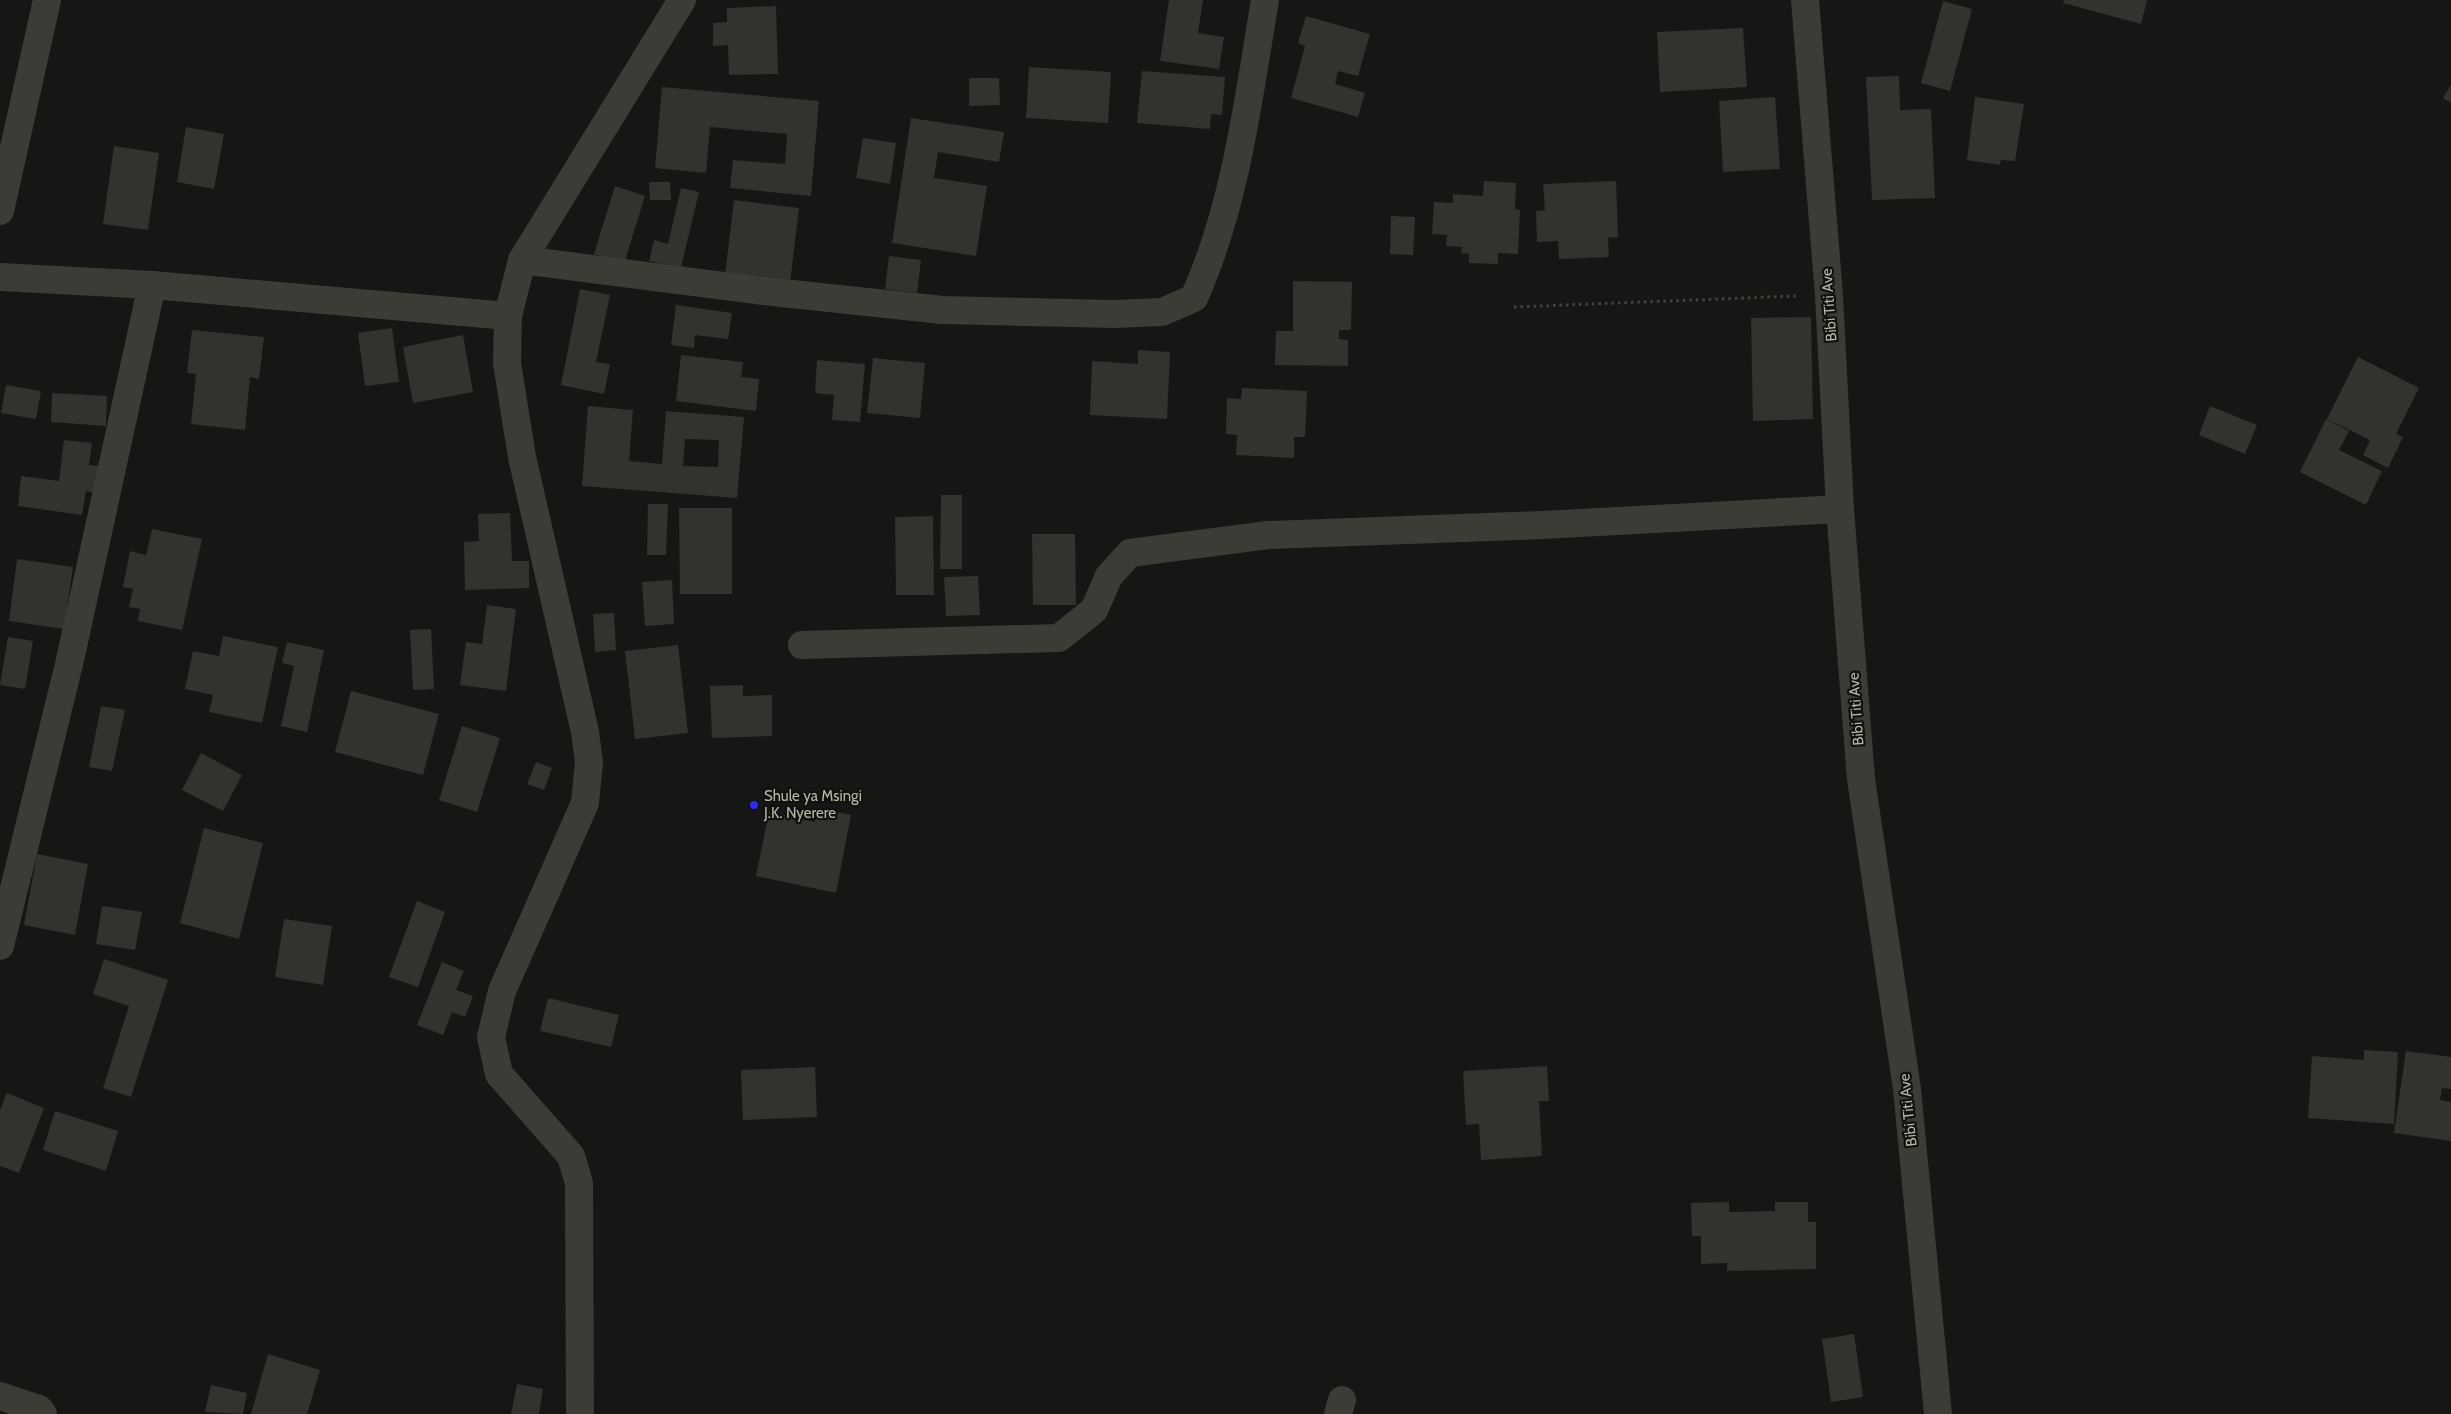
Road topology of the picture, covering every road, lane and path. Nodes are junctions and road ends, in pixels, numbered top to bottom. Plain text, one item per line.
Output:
1 (47, 0) edge
2 (682, 0) edge
3 (1265, 0) edge
4 (1805, 0) edge
5 (0, 211) edge
6 (522, 260) junction
7 (0, 278) edge
8 (152, 285) junction
9 (1829, 294) junction
10 (1514, 307) dead end
11 (508, 316) junction
12 (1840, 508) junction
13 (802, 645) dead end
14 (0, 946) edge
15 (0, 1396) edge
16 (43, 1414) edge
17 (580, 1414) edge
18 (1938, 1414) edge

1 - 5 street
2 - 6 street
3 - 6 street
4 - 9 street, Bibi Titi Ave
6 - 11 street
7 - 8 street
8 - 11 street
8 - 14 street
9 - 10 path
9 - 12 street, Bibi Titi Ave
11 - 17 street
12 - 13 street
12 - 18 street, Bibi Titi Ave
15 - 16 street

